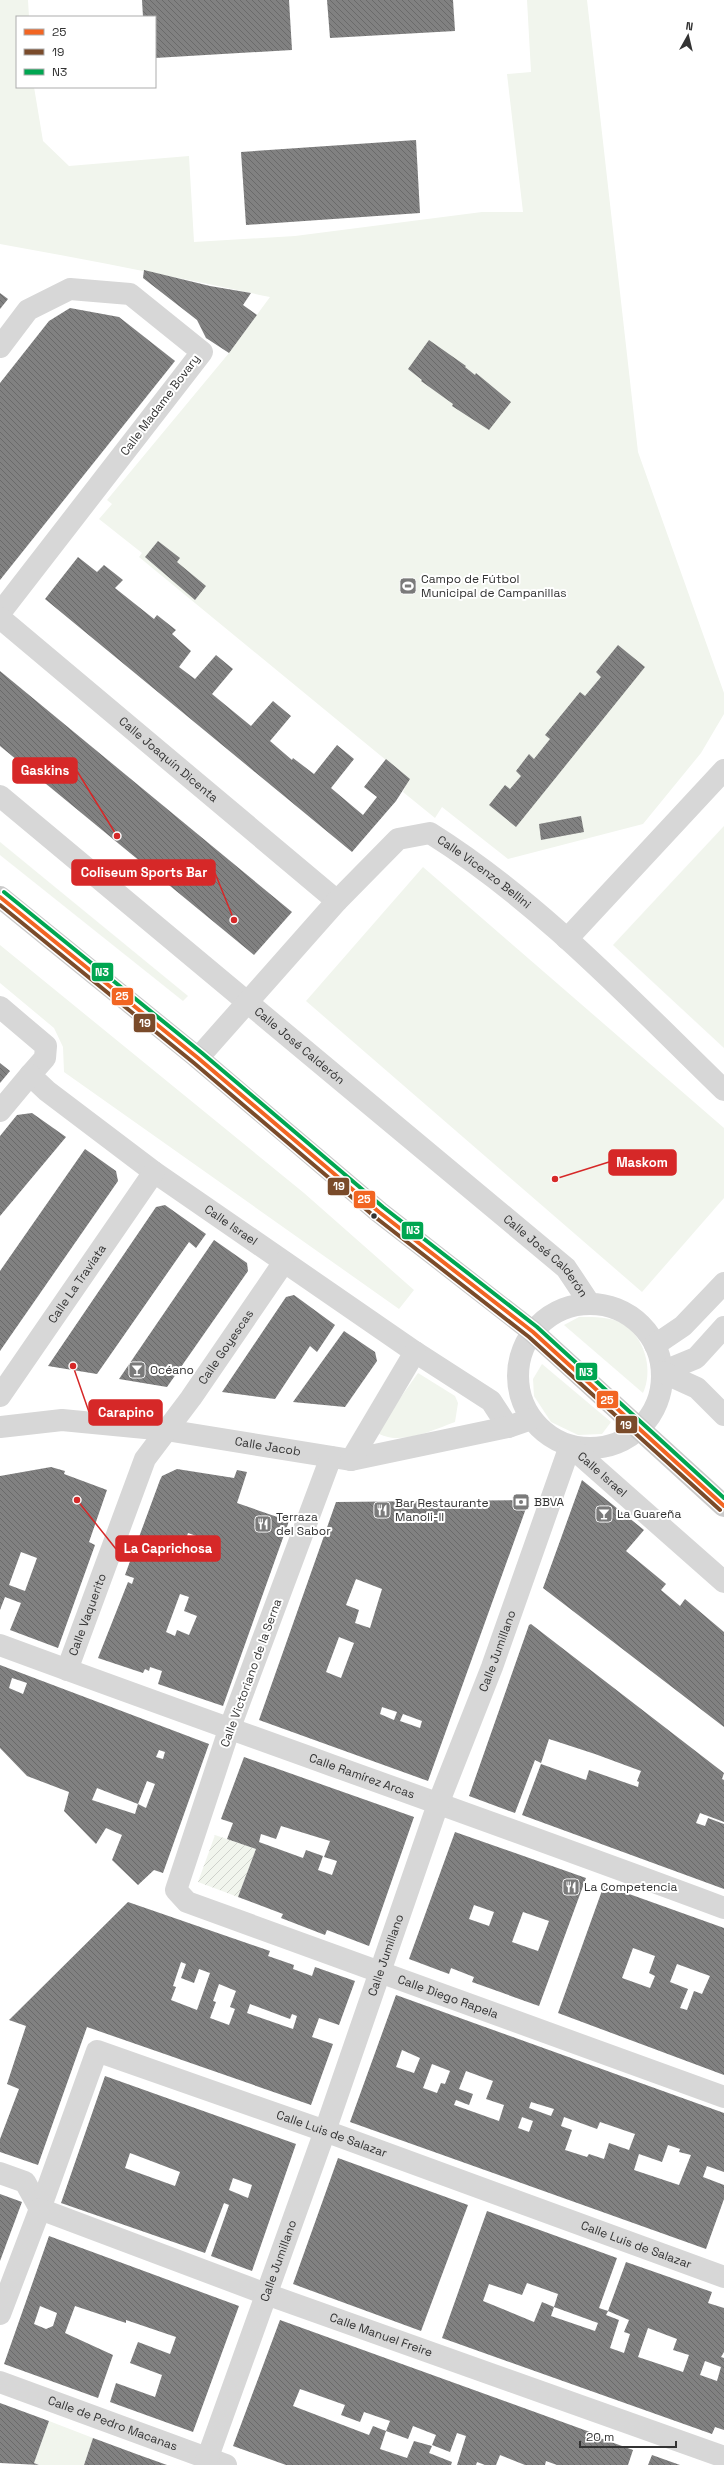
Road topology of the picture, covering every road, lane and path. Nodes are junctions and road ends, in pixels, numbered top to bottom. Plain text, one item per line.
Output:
1 (0, 347) edge
2 (0, 613) edge
3 (0, 618) edge
4 (724, 770) edge
5 (0, 796) edge
6 (0, 897) edge
7 (337, 901) junction
8 (567, 938) junction
9 (249, 1001) junction
10 (0, 1007) edge
11 (198, 1058) junction
12 (30, 1075) junction
13 (724, 1090) edge
14 (0, 1111) edge
15 (154, 1172) junction
16 (284, 1262) junction
17 (724, 1283) edge
18 (590, 1304) junction
19 (724, 1327) edge
20 (533, 1332) junction
21 (655, 1345) junction
22 (414, 1352) junction
23 (662, 1372) junction
24 (0, 1396) edge
25 (724, 1415) edge
26 (531, 1419) junction
27 (0, 1427) edge
28 (508, 1427) junction
29 (166, 1430) junction
30 (639, 1430) junction
31 (570, 1446) junction
32 (341, 1458) junction
33 (724, 1506) edge
34 (724, 1582) edge
35 (0, 1645) edge
36 (67, 1670) junction
37 (229, 1730) junction
38 (438, 1804) junction
39 (176, 1890) joint
40 (724, 1908) edge
41 (378, 1973) junction
42 (724, 2097) edge
43 (325, 2131) junction
44 (0, 2173) edge
45 (40, 2209) junction
46 (724, 2277) edge
47 (266, 2294) junction
48 (0, 2314) edge
49 (0, 2382) edge
50 (724, 2457) edge
51 (213, 2463) edge

1 - 2 street, Calle Madame Bovary
3 - 7 street, Calle Joaquín Dicenta
4 - 8 street
5 - 9 street, Calle José Calderón
6 - 11 main road
7 - 8 street, Calle Vicenzo Bellini
7 - 9 street, Calle Vicenzo Bellini
8 - 13 street, Calle Vicenzo Bellini
9 - 11 street, Calle Vicenzo Bellini
9 - 18 street, Calle José Calderón
10 - 12 street
11 - 20 main road
12 - 14 street
12 - 15 street, Calle Israel
15 - 16 street, Calle Israel
15 - 24 street, Calle La Traviata
16 - 22 street, Calle Israel
16 - 29 street, Calle Goyescas
17 - 21 street
18 - 20 street
18 - 21 street
19 - 23 street
20 - 26 street
20 - 30 main road
21 - 23 street
22 - 28 street, Calle Israel
22 - 32 street, Calle Victoriano de la Serna
23 - 25 street
23 - 30 street
26 - 28 street, Calle Jacob
26 - 31 street
27 - 29 street, Calle Jacob
28 - 32 street, Calle Jacob
29 - 32 street, Calle Jacob
29 - 36 street, Calle Vaquerito
30 - 31 street
30 - 33 main road
31 - 34 street, Calle Israel
31 - 38 street, Calle Jumillano
32 - 37 street, Calle Victoriano de la Serna
35 - 36 street, Calle Ramírez Arcas
36 - 37 street, Calle Ramírez Arcas
37 - 38 street, Calle Ramírez Arcas
37 - 39 street, Calle Victoriano de la Serna
38 - 40 street, Calle Ramírez Arcas
38 - 41 street, Calle Jumillano
39 - 41 street, Calle Diego Rapela
41 - 42 street, Calle Diego Rapela
41 - 43 street, Calle Jumillano
43 - 45 street, Calle Luis de Salazar
43 - 46 street, Calle Luis de Salazar
43 - 47 street, Calle Jumillano
44 - 45 street
45 - 47 street, Calle Manuel Freire
45 - 48 street
47 - 50 street, Calle Manuel Freire
47 - 51 street, Calle Jumillano
49 - 51 street, Calle de Pedro Macanas

